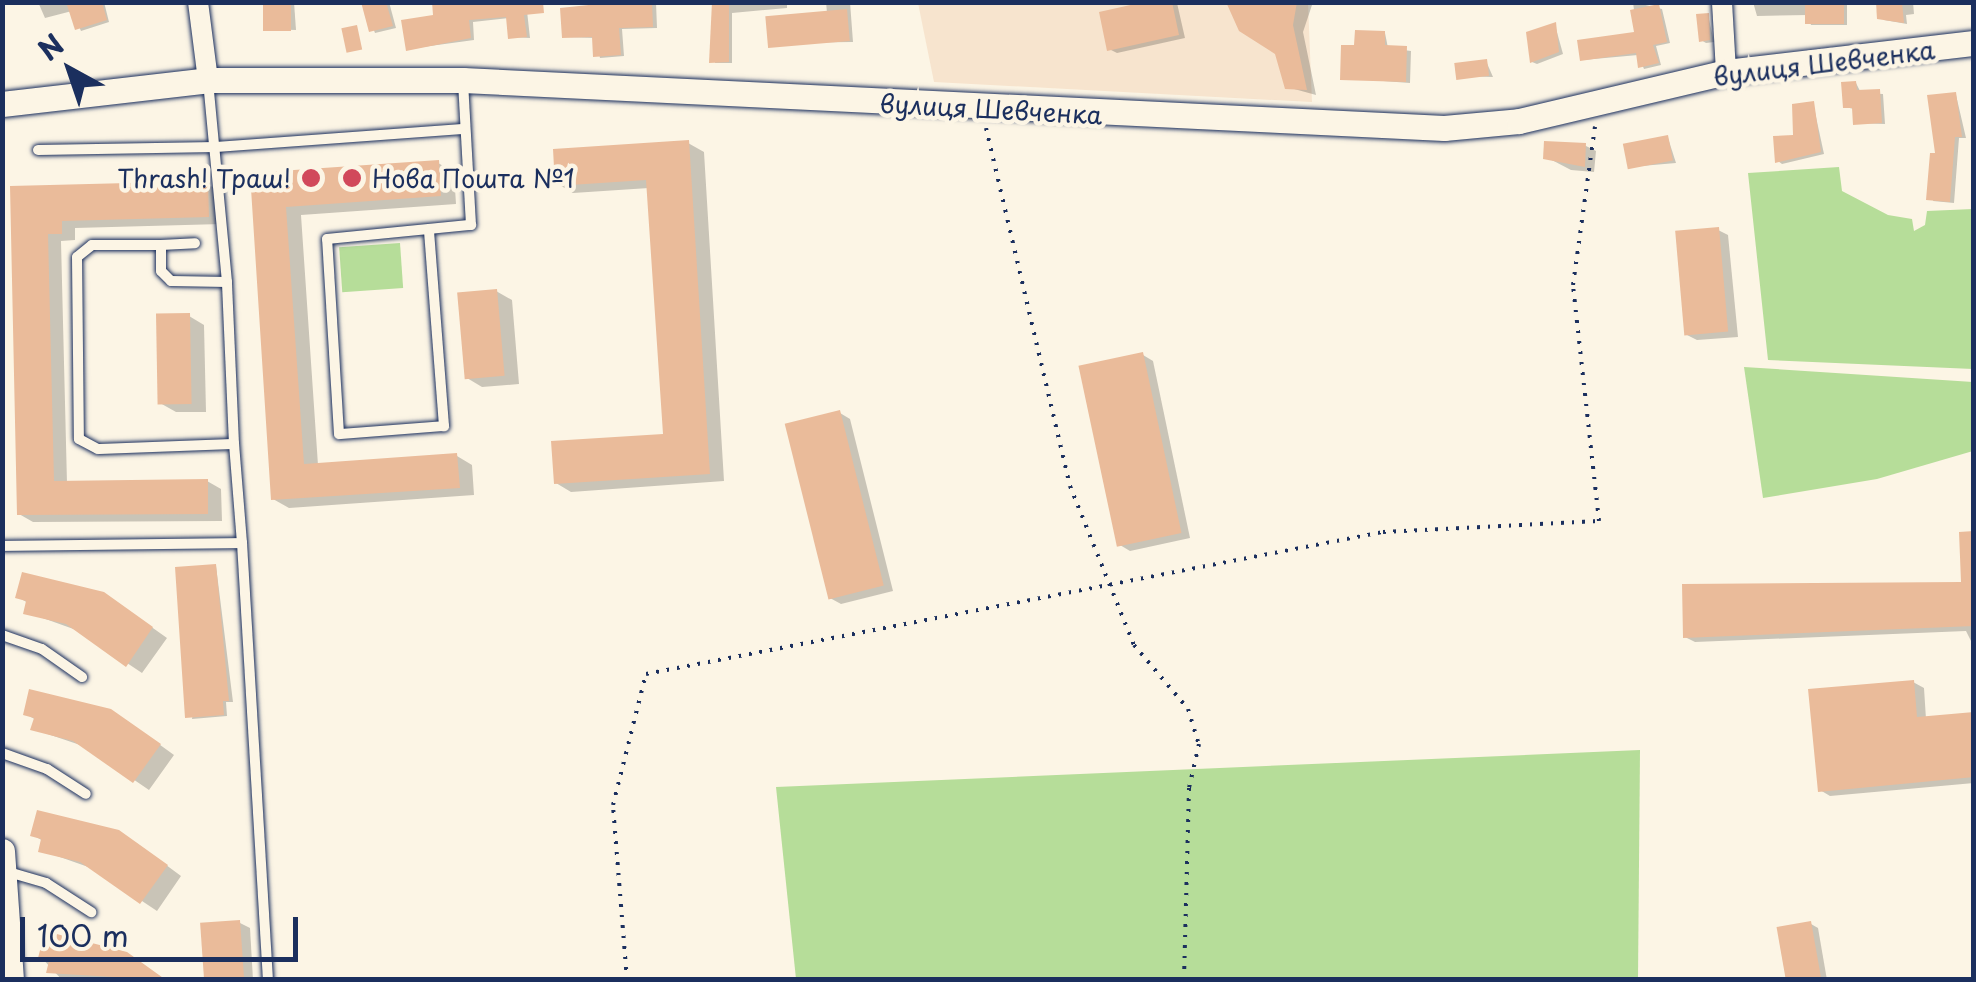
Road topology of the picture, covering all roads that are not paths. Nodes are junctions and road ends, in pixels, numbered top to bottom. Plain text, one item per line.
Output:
1 (198, 2) edge
2 (1722, 2) edge
3 (1974, 43) edge
4 (1726, 72) junction
5 (208, 80) junction
6 (464, 80) junction
7 (2, 104) edge
8 (462, 129) junction
9 (216, 147) junction
10 (38, 150) dead end
11 (429, 230) junction
12 (195, 243) dead end
13 (160, 245) junction
14 (227, 282) junction
15 (234, 444) junction
16 (242, 543) junction
17 (2, 546) edge
18 (2, 635) edge
19 (82, 677) dead end
20 (2, 753) edge
21 (86, 794) dead end
22 (3, 855) edge
23 (4, 870) edge
24 (91, 912) dead end
25 (11, 980) edge
26 (268, 980) edge

1 - 5 street
2 - 4 street
3 - 4 street, вулиця Шевченка
4 - 6 street, вулиця Шевченка
5 - 6 street, вулиця Шевченка
5 - 7 street, вулиця Шевченка
5 - 9 lane
6 - 8 lane
8 - 9 lane
8 - 11 lane
9 - 10 lane
9 - 14 lane
11 - 11 lane
12 - 13 lane
13 - 14 lane
13 - 15 lane
14 - 15 lane
15 - 16 lane
16 - 17 lane
16 - 26 lane
18 - 19 lane
20 - 21 lane
22 - 23 street
23 - 24 lane
23 - 25 street

